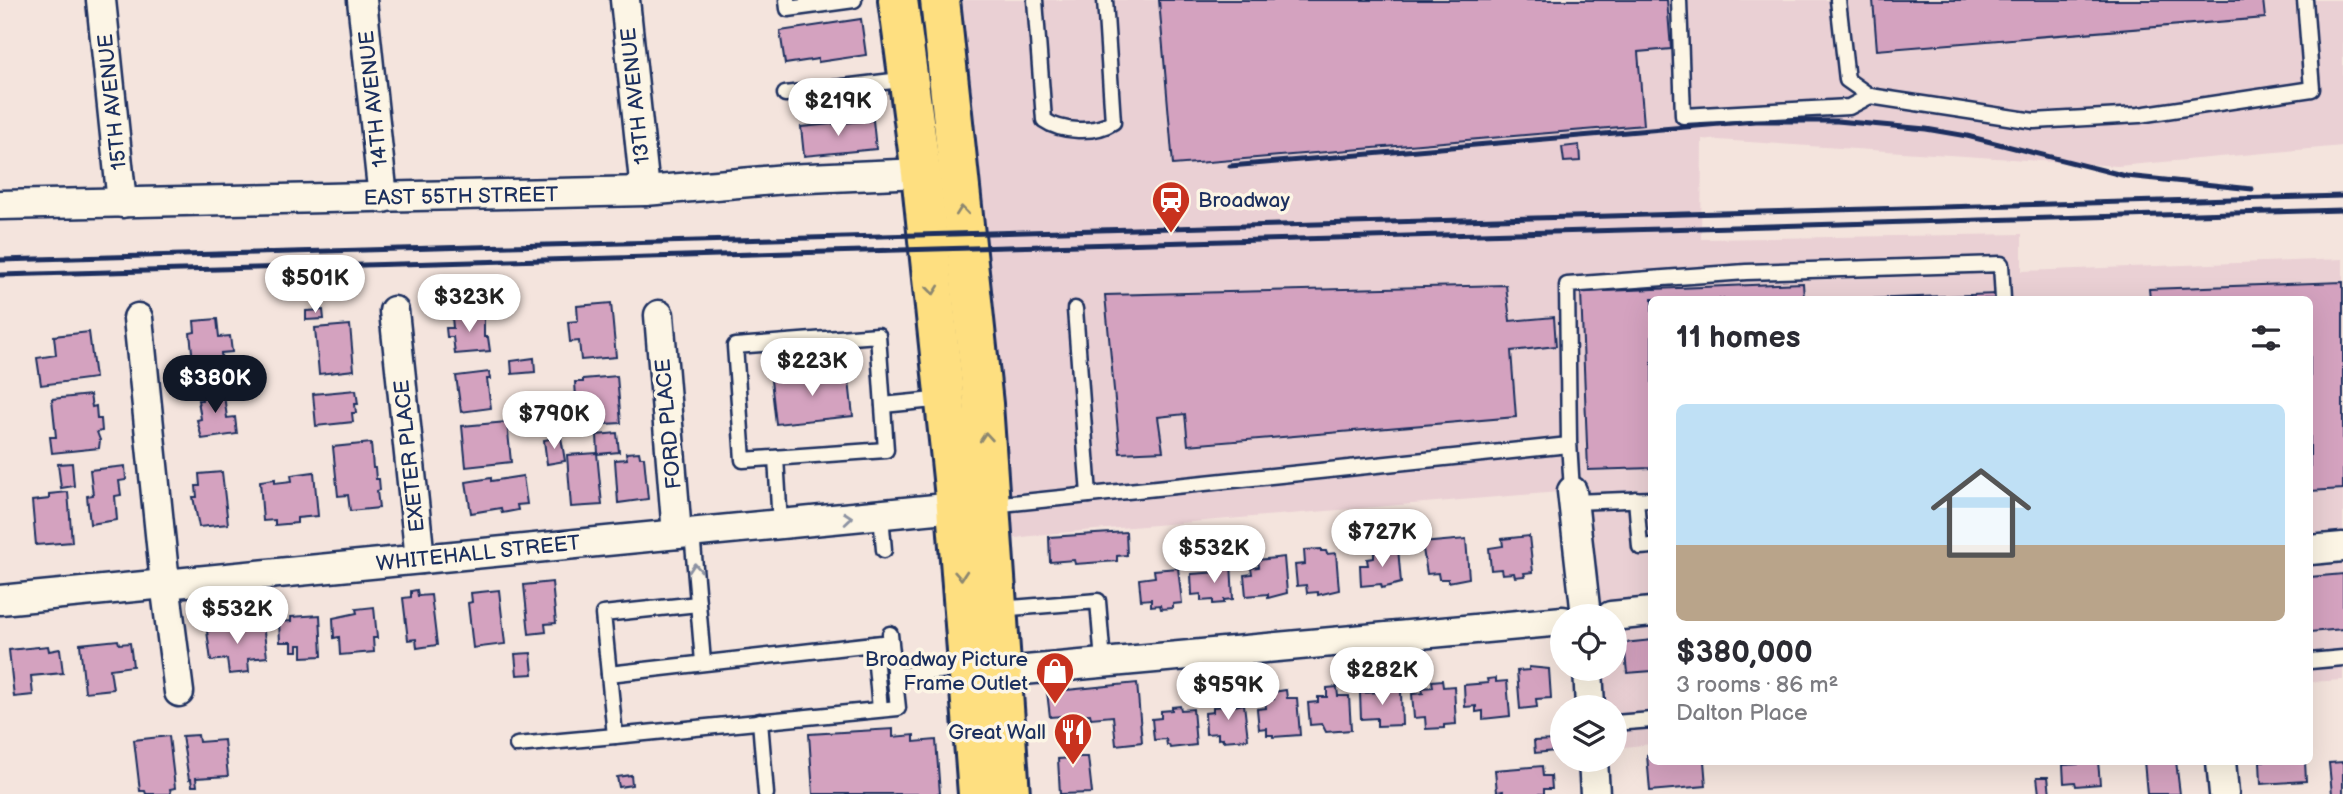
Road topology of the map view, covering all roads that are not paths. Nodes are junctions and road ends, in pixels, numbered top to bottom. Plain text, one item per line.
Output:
1 (101, 0) edge
2 (362, 0) edge
3 (625, 0) edge
4 (787, 0) edge
5 (854, 0) edge
6 (898, 0) edge
7 (940, 0) edge
8 (1035, 0) edge
9 (1105, 0) edge
10 (1679, 0) edge
11 (1839, 0) edge
12 (2305, 0) edge
13 (910, 79) junction
14 (785, 94) dead end
15 (1870, 96) junction
16 (920, 173) junction
17 (645, 191) junction
18 (383, 198) junction
19 (122, 204) junction
20 (0, 205) edge
21 (2003, 296) edge
22 (1075, 309) dead end
23 (394, 311) dead end
24 (659, 315) dead end
25 (138, 318) dead end
26 (945, 399) junction
27 (883, 405) junction
28 (1569, 445) junction
29 (776, 457) junction
30 (1089, 495) junction
31 (1573, 497) junction
32 (1636, 499) junction
33 (1648, 499) edge
34 (974, 506) junction
35 (881, 515) junction
36 (780, 524) junction
37 (685, 533) junction
38 (1648, 546) edge
39 (2343, 547) edge
40 (884, 550) dead end
41 (2313, 550) edge
42 (420, 559) junction
43 (165, 583) junction
44 (0, 600) edge
45 (698, 604) junction
46 (1585, 604) edge
47 (999, 609) junction
48 (1648, 612) edge
49 (1627, 614) edge
50 (1550, 622) edge
51 (874, 644) junction
52 (2343, 658) edge
53 (2313, 661) edge
54 (703, 662) junction
55 (1103, 662) junction
56 (985, 670) junction
57 (609, 674) junction
58 (894, 676) junction
59 (179, 692) dead end
60 (880, 709) junction
61 (1648, 720) edge
62 (760, 721) junction
63 (1627, 722) edge
64 (615, 736) junction
65 (517, 745) dead end
66 (2221, 765) edge
67 (1594, 772) edge
68 (766, 794) edge
69 (978, 794) edge
70 (1010, 794) edge
71 (1595, 794) edge
72 (2224, 794) edge

1 - 19 street, 15TH AVENUE
2 - 18 street, 14TH AVENUE
3 - 17 street, 13TH AVENUE
4 - 5 lane
6 - 13 main road
34 -> 7 main road
8 - 9 lane
10 - 15 lane
11 - 15 lane
12 - 15 lane
13 - 14 lane
13 - 16 main road
16 - 17 street, EAST 55TH STREET
16 -> 26 main road
17 - 18 street, EAST 55TH STREET
18 - 19 street, EAST 55TH STREET
19 - 20 street, EAST 55TH STREET
21 - 28 lane
22 - 30 lane
23 - 42 street, EXETER PLACE
24 - 37 street, FORD PLACE
25 - 43 street
26 - 27 lane
26 - 34 main road
27 - 29 lane
27 - 29 lane
28 - 30 lane
28 - 31 lane
29 - 36 lane
30 - 34 lane
31 - 32 lane
31 - 46 street
32 - 33 lane
32 - 38 lane
34 - 35 street, WHITEHALL STREET
34 - 47 main road
34 -> 56 main road
36 -> 35 street, WHITEHALL STREET
35 - 40 lane
36 - 37 street, WHITEHALL STREET
37 - 42 street, WHITEHALL STREET
45 -> 37 lane
39 - 41 street
42 - 43 street, WHITEHALL STREET
43 - 44 street, WHITEHALL STREET
43 - 59 street
45 - 54 lane
45 - 57 lane
47 - 55 lane
47 - 56 main road
48 - 49 street
50 - 55 street
51 - 54 lane
51 - 58 lane
51 - 60 lane
52 - 53 lane
54 - 57 lane
55 - 56 street
56 - 58 lane
56 - 69 main road
56 - 70 main road
57 - 64 lane
58 - 60 lane
60 - 62 lane
61 - 63 lane
62 - 64 lane
62 - 68 lane
64 - 65 lane
66 - 72 street
67 - 71 street

